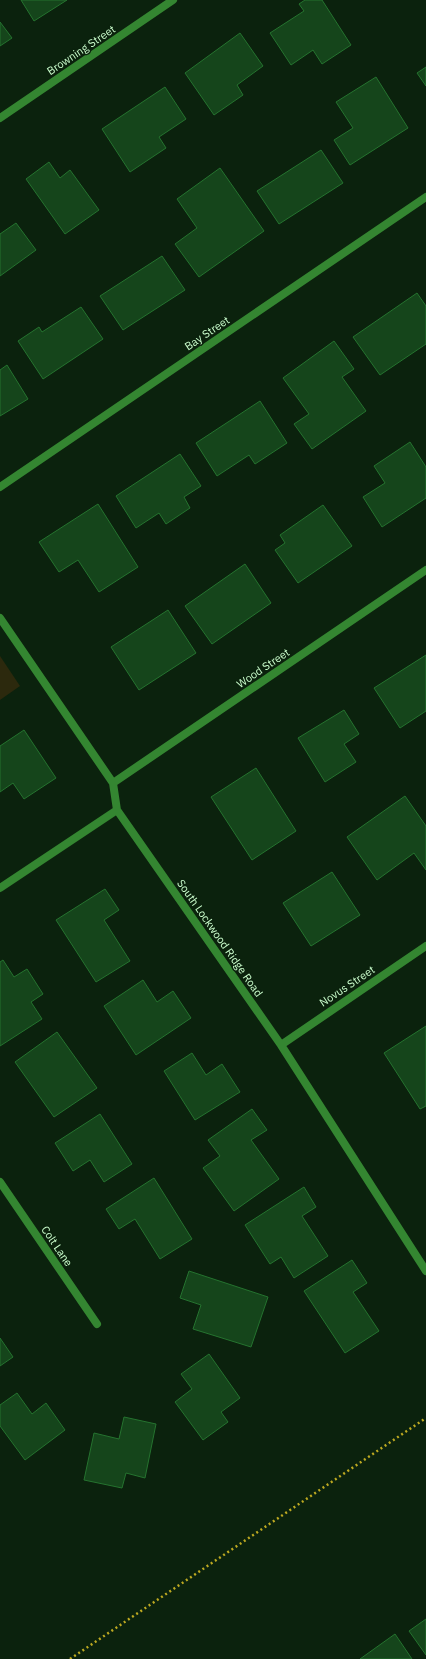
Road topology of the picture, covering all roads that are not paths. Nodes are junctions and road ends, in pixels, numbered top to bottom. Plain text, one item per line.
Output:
1 (174, 0) edge
2 (0, 118) edge
3 (426, 198) edge
4 (0, 487) edge
5 (426, 570) edge
6 (0, 618) edge
7 (113, 783) junction
8 (117, 810) junction
9 (0, 888) edge
10 (426, 946) edge
11 (281, 1045) junction
12 (0, 1182) edge
13 (426, 1271) edge
14 (97, 1324) dead end

1 - 2 street, Browning Street
3 - 4 street, Bay Street
5 - 7 street, Wood Street
6 - 7 street, South Lockwood Ridge Road
7 - 8 street, South Lockwood Ridge Road
8 - 9 street
8 - 11 street, South Lockwood Ridge Road
10 - 11 street, Novus Street
11 - 13 street, South Lockwood Ridge Road
12 - 14 street, Colt Lane

